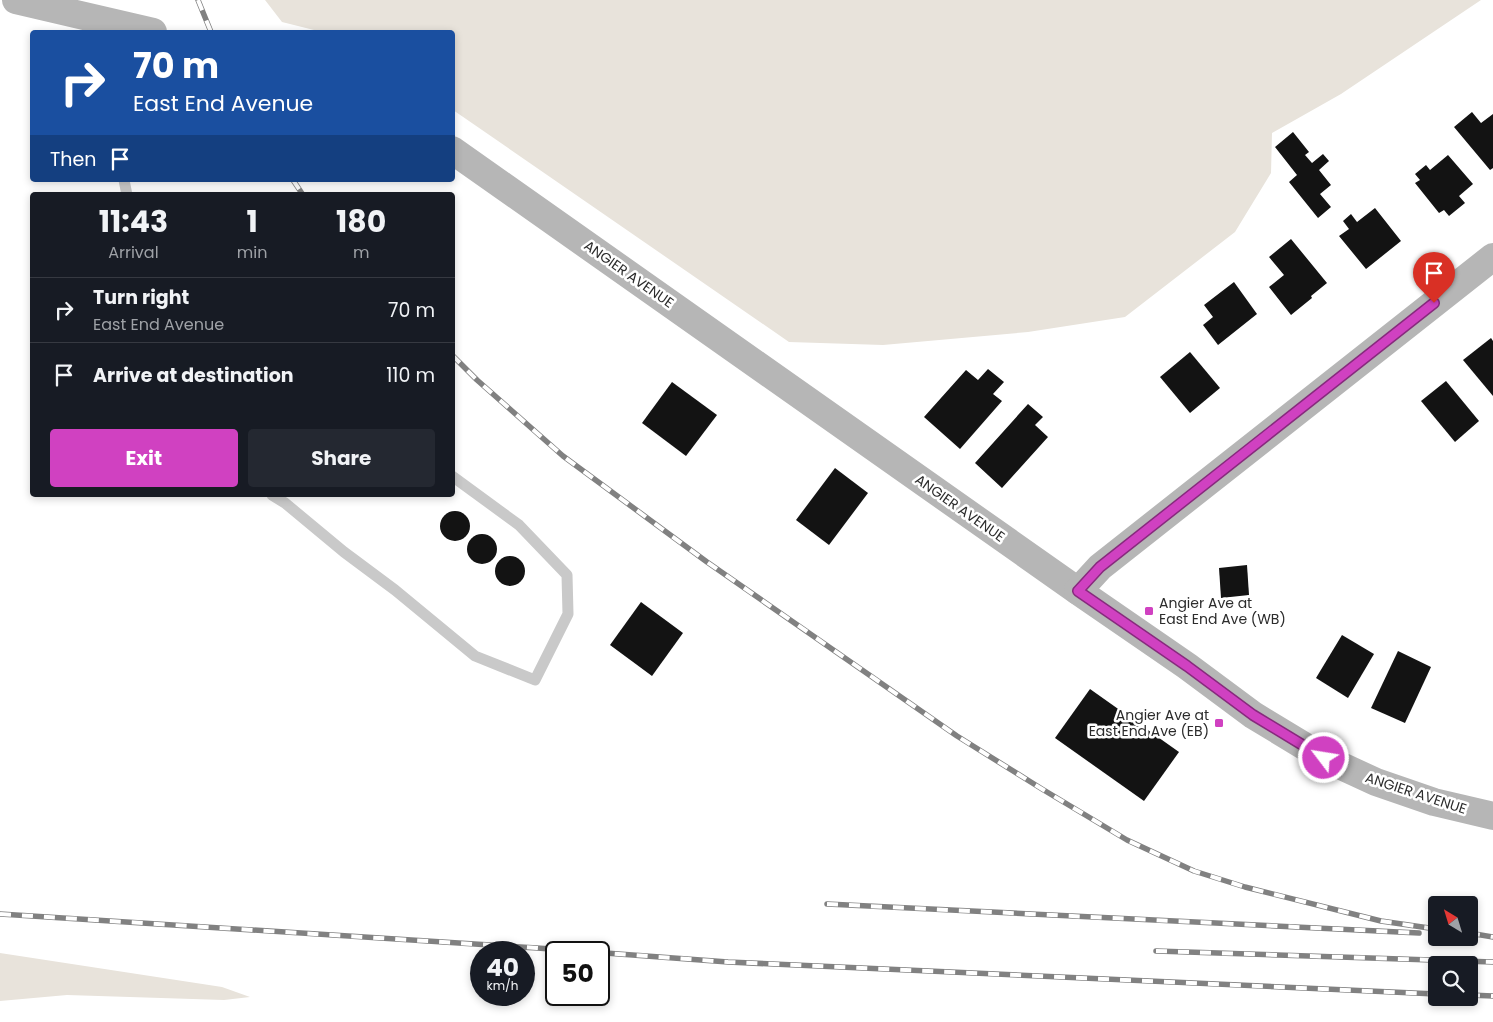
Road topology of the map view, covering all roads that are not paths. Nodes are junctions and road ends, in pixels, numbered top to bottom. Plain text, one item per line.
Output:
1 (16, 0) edge
2 (133, 30) edge
3 (455, 152) edge
4 (1493, 257) edge
5 (455, 478) edge
6 (275, 497) edge
7 (1078, 591) junction
8 (1493, 816) edge

1 - 2 main road
3 - 7 main road, ANGIER AVENUE
4 - 7 main road
5 - 6 lane
7 - 8 main road, ANGIER AVENUE

